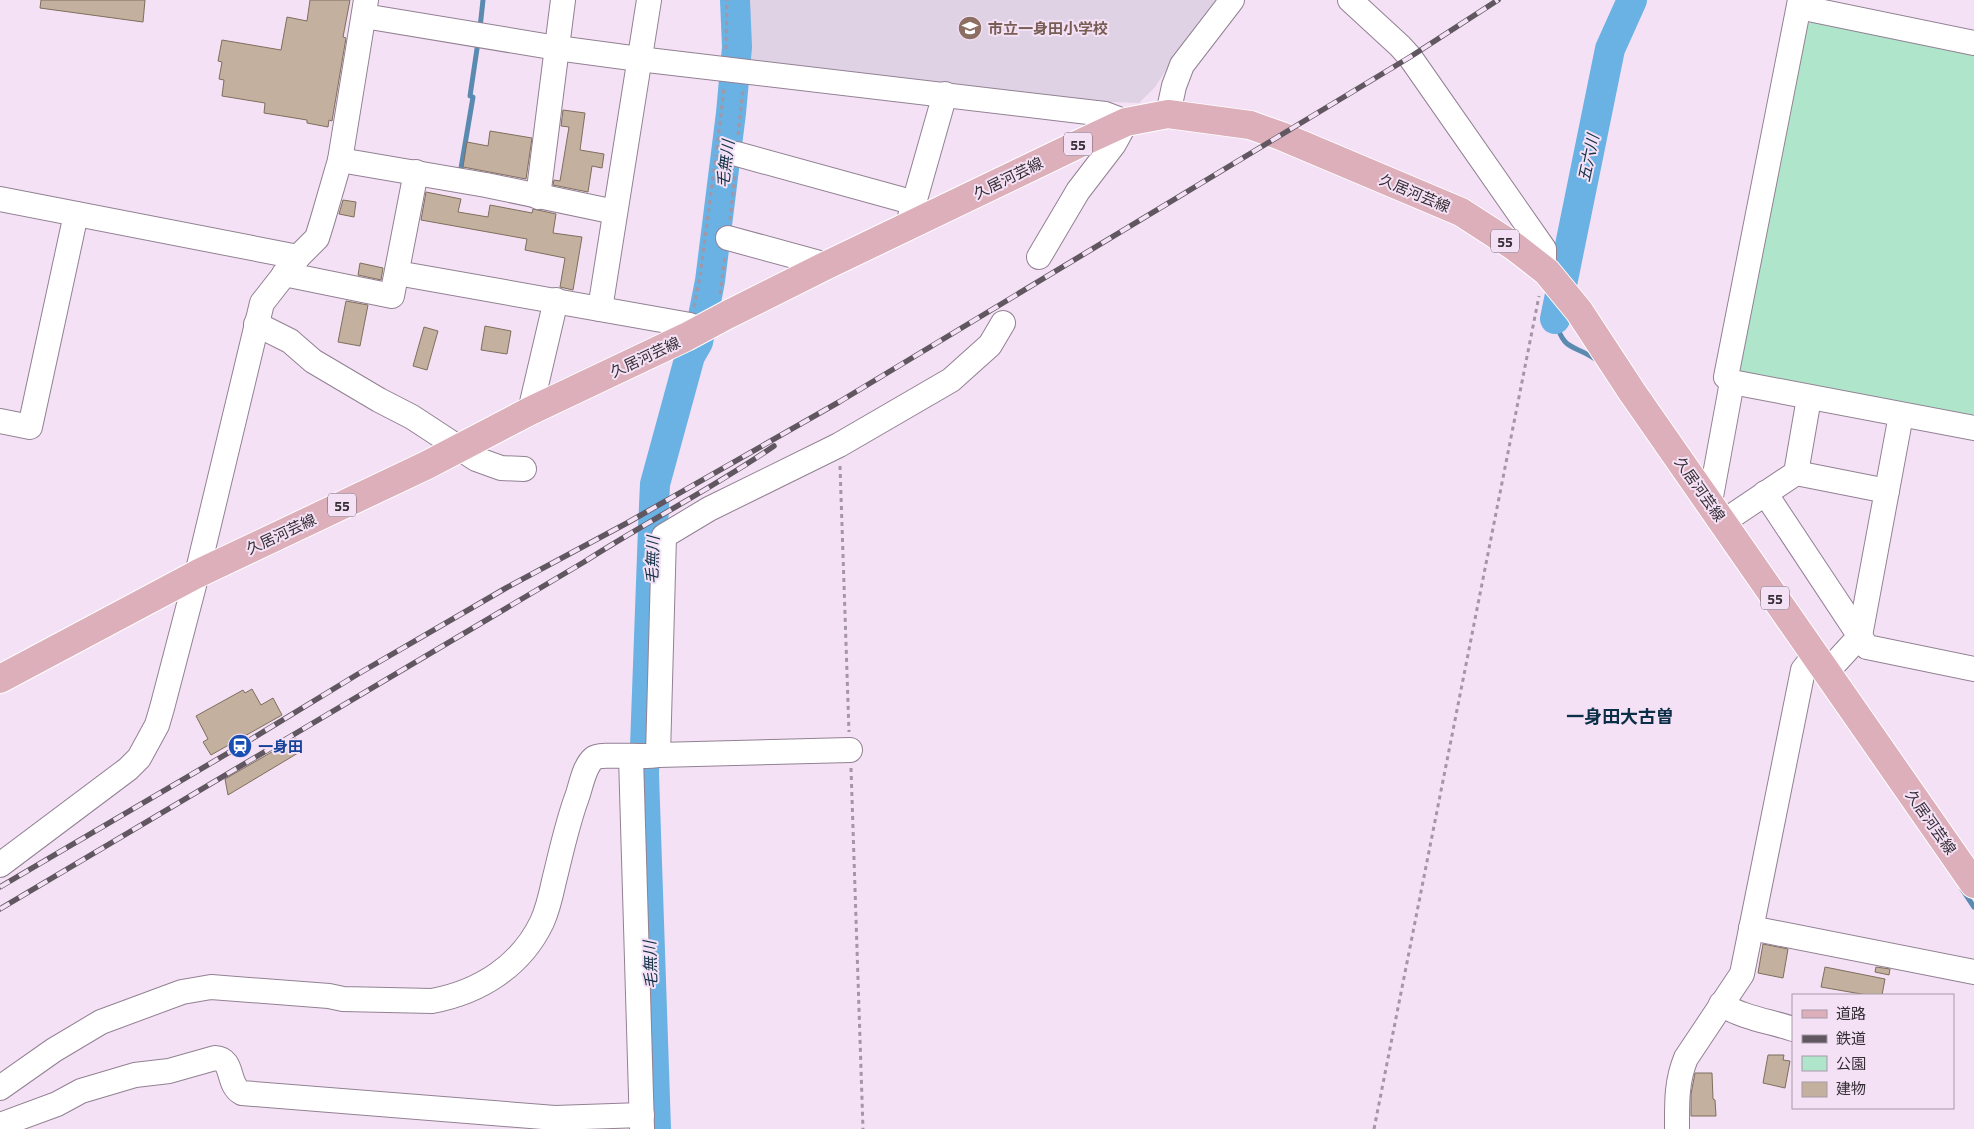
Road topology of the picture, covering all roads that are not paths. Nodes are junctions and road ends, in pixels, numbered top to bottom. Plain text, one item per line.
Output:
1 (563, 0) edge
2 (649, 0) edge
3 (1232, 0) edge
4 (1357, 2) edge
5 (1799, 3) edge
6 (365, 8) edge
7 (1974, 43) edge
8 (556, 48) junction
9 (639, 59) junction
10 (945, 94) junction
11 (1168, 114) junction
12 (1126, 122) junction
13 (737, 154) road end
14 (340, 160) junction
15 (416, 172) junction
16 (538, 197) junction
17 (0, 199) edge
18 (915, 203) junction
19 (1515, 206) junction
20 (615, 212) junction
21 (76, 214) junction
22 (907, 228) junction
23 (1492, 232) junction
24 (728, 238) road end
25 (1039, 257) dead end
26 (827, 265) junction
27 (291, 266) junction
28 (1545, 271) junction
29 (397, 273) junction
30 (556, 300) junction
31 (600, 309) junction
32 (1003, 323) dead end
33 (256, 324) junction
34 (702, 327) junction
35 (1732, 382) junction
36 (1809, 398) junction
37 (530, 411) junction
38 (1902, 415) junction
39 (0, 421) edge
40 (1974, 428) edge
41 (458, 448) junction
42 (524, 469) dead end
43 (1796, 474) junction
44 (1887, 491) junction
45 (1765, 493) junction
46 (1717, 512) junction
47 (197, 574) junction
48 (1860, 636) junction
49 (1813, 665) junction
50 (1974, 669) edge
51 (0, 678) edge
52 (850, 750) road end
53 (644, 756) junction
54 (0, 865) edge
55 (1974, 884) edge
56 (1752, 928) junction
57 (1974, 972) edge
58 (1721, 1004) junction
59 (1792, 1029) edge
60 (0, 1088) edge
61 (642, 1122) edge
62 (0, 1125) edge
63 (1677, 1129) edge

1 - 8 street
2 - 9 street
3 - 11 street
4 - 19 street
5 - 7 street
5 - 35 street
6 - 8 street
6 - 14 street
8 - 9 street
8 - 16 street
9 - 10 street
9 - 20 street
10 - 12 street
10 - 18 street
11 - 12 main road, 久居河芸線 / 55
11 - 23 main road, 久居河芸線 / 55
12 - 22 main road, 久居河芸線 / 55
12 - 25 street
13 - 18 street
14 - 15 street
14 - 27 street
15 - 16 street
15 - 29 street
16 - 20 street
17 - 21 street
18 - 22 street
19 - 23 street
19 - 28 street
20 - 31 street
21 - 27 street
21 - 39 street
22 - 26 main road, 久居河芸線 / 55
23 - 28 main road, 久居河芸線 / 55
24 - 26 street
26 - 34 main road, 久居河芸線 / 55
27 - 29 street
27 - 33 street
28 - 46 main road, 久居河芸線 / 55
29 - 30 street
30 - 31 street
30 - 37 street
31 - 34 street
32 - 53 street
33 - 41 street
33 - 47 street
34 - 37 main road, 久居河芸線 / 55
35 - 36 street
35 - 46 street
36 - 38 street
36 - 43 street
37 - 41 main road, 久居河芸線 / 55
38 - 40 street
38 - 44 street
41 - 42 street
41 - 47 main road, 久居河芸線 / 55
43 - 44 street
43 - 45 street
44 - 48 street
45 - 46 street
45 - 48 street
46 - 49 main road, 久居河芸線 / 55
47 - 51 main road, 久居河芸線 / 55
47 - 54 street
48 - 49 street
48 - 50 street
49 - 55 main road, 久居河芸線 / 55
49 - 56 street
52 - 53 street
53 - 60 street
53 - 61 street
56 - 57 street
56 - 58 street
58 - 59 street
58 - 63 street
61 - 62 street

